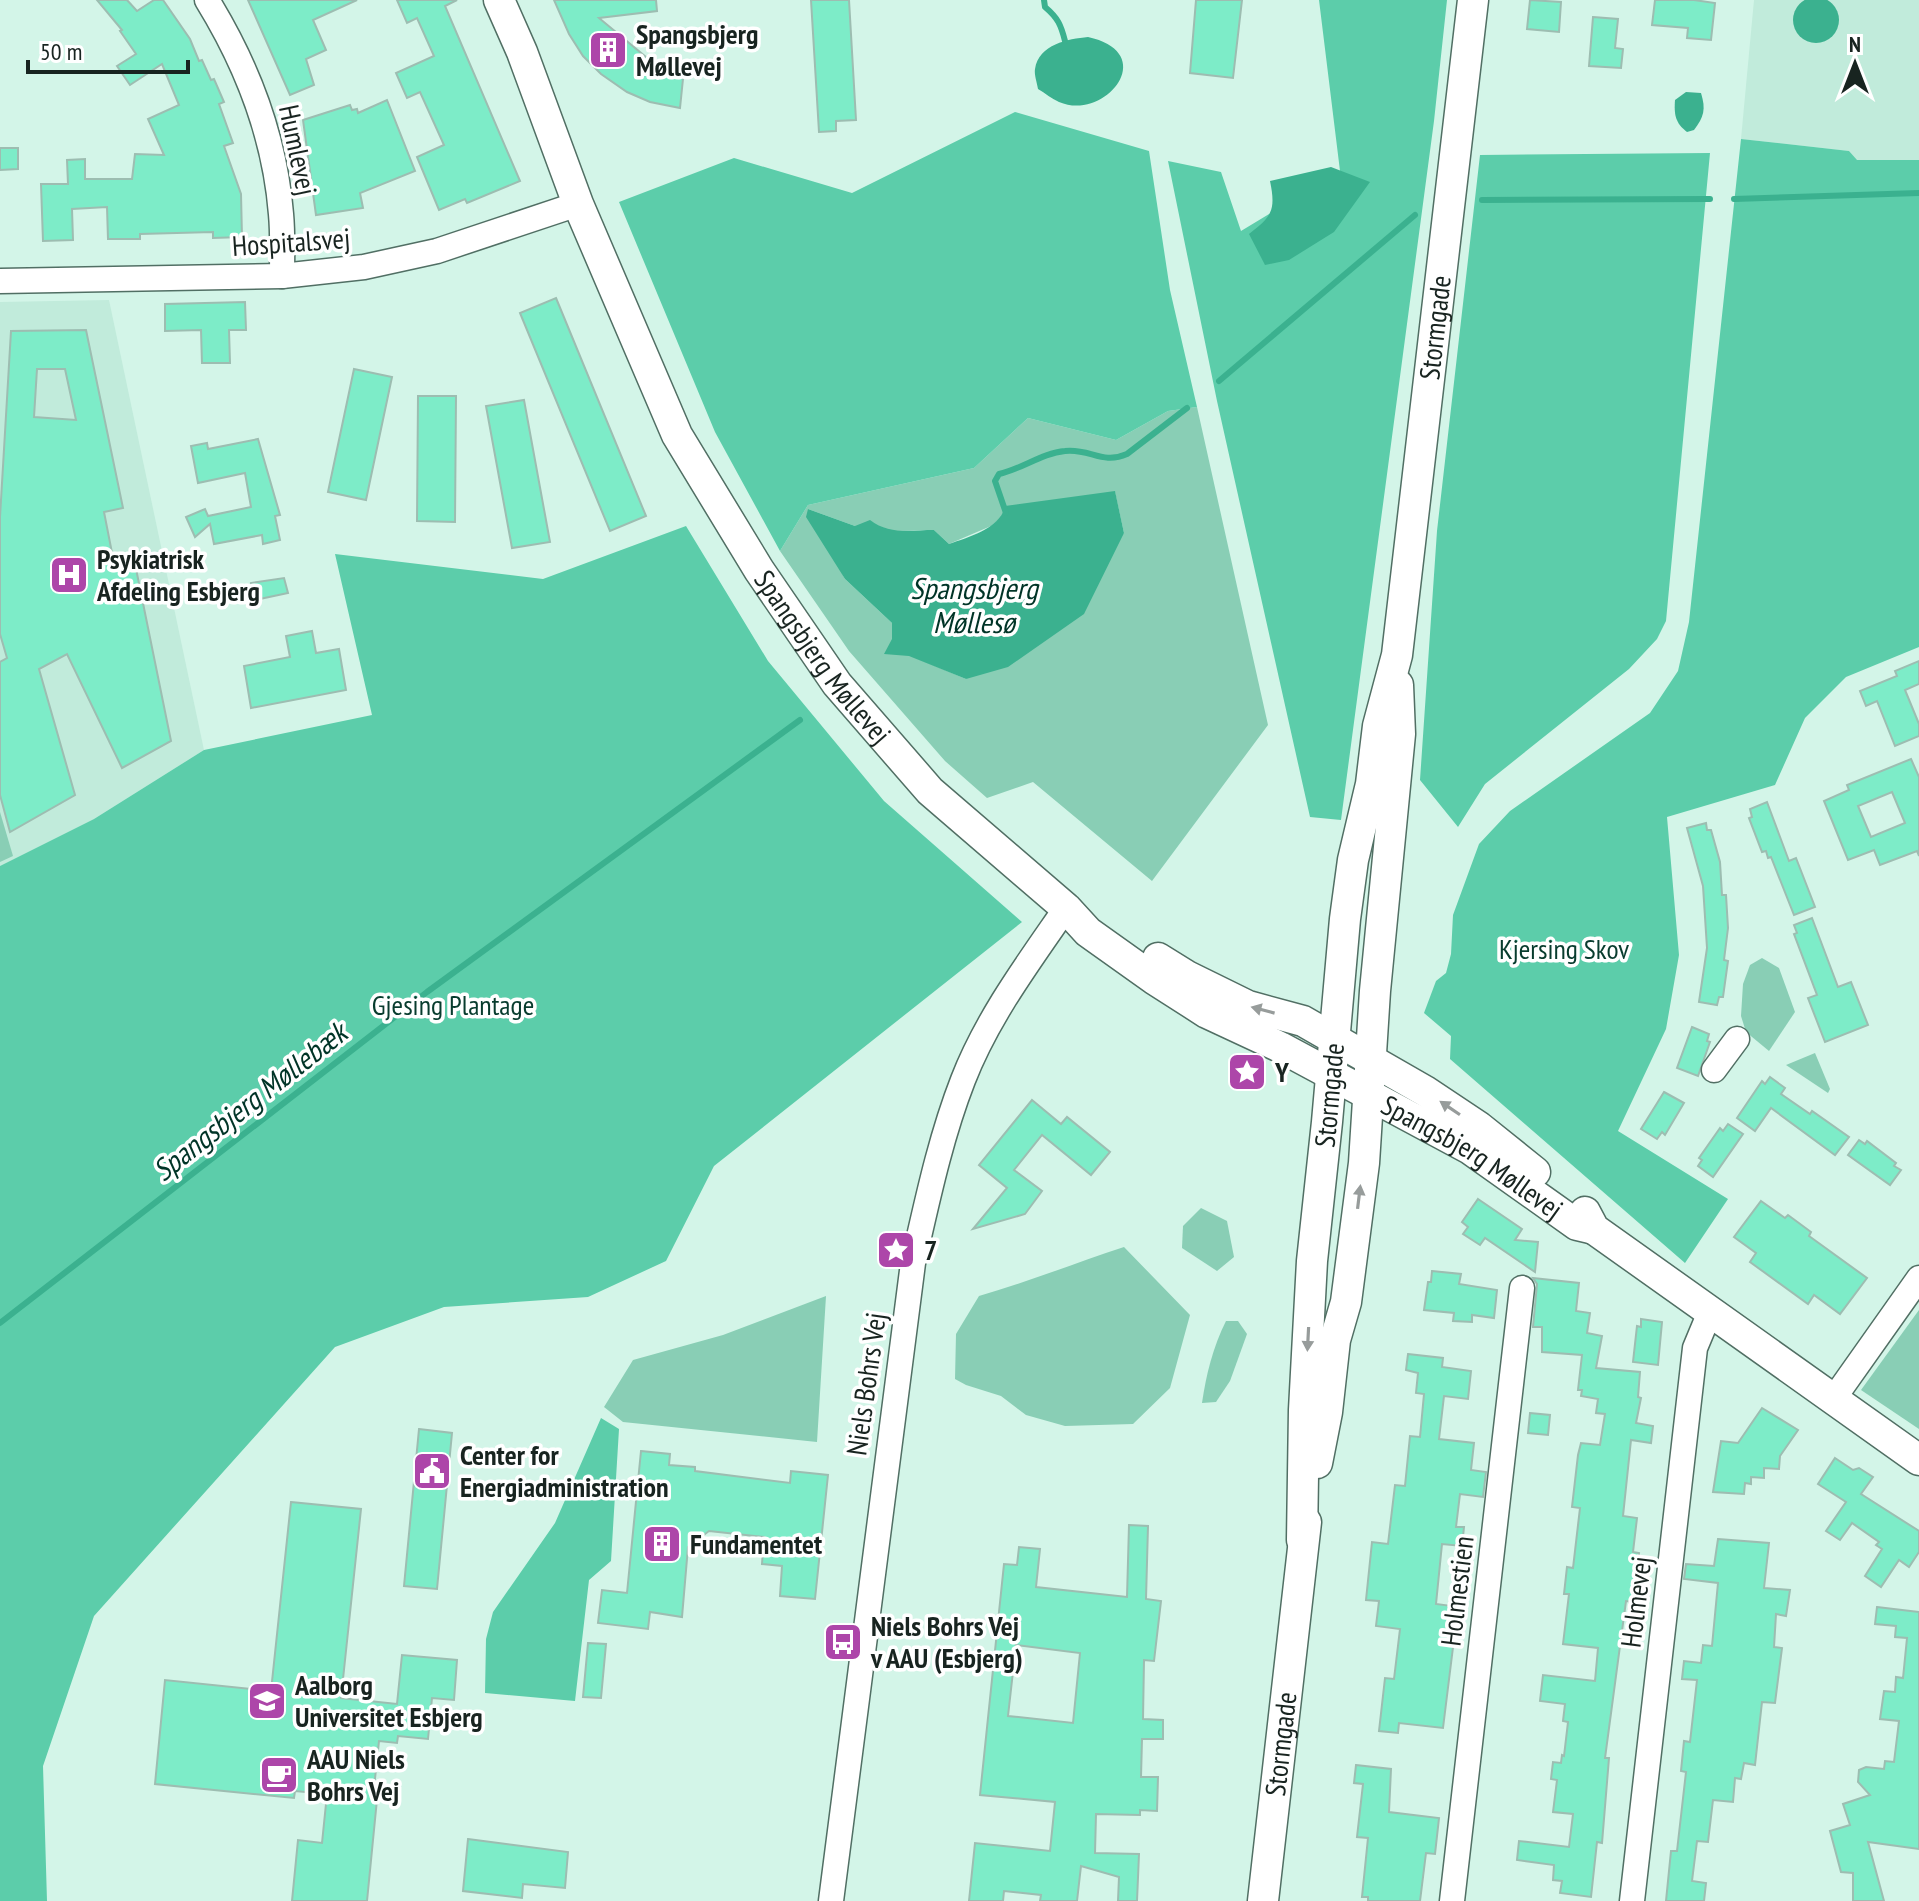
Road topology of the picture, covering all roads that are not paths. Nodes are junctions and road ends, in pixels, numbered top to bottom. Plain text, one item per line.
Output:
1 (207, 0) edge
2 (499, 0) edge
3 (1473, 0) edge
4 (578, 204) junction
5 (282, 276) junction
6 (0, 281) edge
7 (1397, 655) junction
8 (1066, 908) junction
9 (1737, 1039) dead end
10 (1353, 1050) junction
11 (1714, 1070) dead end
12 (1349, 1084) junction
13 (1594, 1229) junction
14 (1919, 1278) edge
15 (1522, 1288) dead end
16 (1710, 1312) junction
17 (1832, 1401) junction
18 (1919, 1460) edge
19 (1302, 1540) junction
20 (831, 1901) edge
21 (1263, 1901) edge
22 (1452, 1901) edge
23 (1632, 1901) edge

1 - 5 street, Humlevej
2 - 4 street, Spangsbjerg Møllevej
3 - 7 street, Stormgade
4 - 5 street, Hospitalsvej
4 - 8 street, Spangsbjerg Møllevej
5 - 6 street, Hospitalsvej
7 - 10 street, Stormgade
7 - 10 street, Stormgade
10 -> 8 street, Spangsbjerg Møllevej
8 - 12 street, Spangsbjerg Møllevej
8 - 20 street, Niels Bohrs Vej
9 - 11 street
10 - 12 street, Stormgade
10 - 12 street
13 -> 10 street, Spangsbjerg Møllevej
12 - 13 street, Spangsbjerg Møllevej
12 -> 19 street, Stormgade
19 -> 12 street, Stormgade
13 - 16 street, Spangsbjerg Møllevej
14 - 17 street
15 - 22 street, Holmestien
16 - 17 street, Spangsbjerg Møllevej
16 - 23 street, Holmevej
17 - 18 street, Spangsbjerg Møllevej
19 - 21 street, Stormgade

